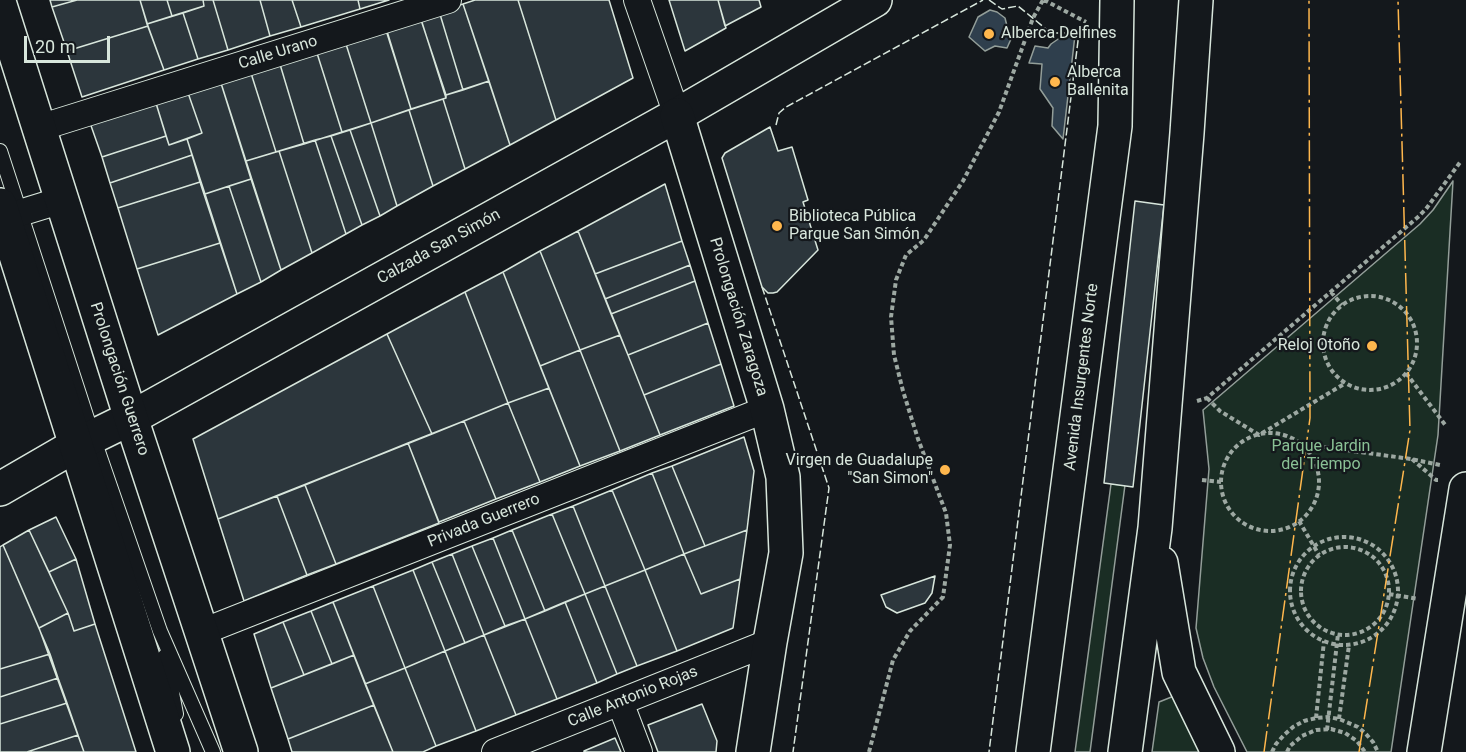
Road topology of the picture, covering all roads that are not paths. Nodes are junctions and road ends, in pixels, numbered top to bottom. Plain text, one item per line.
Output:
1 (448, 0) edge
2 (637, 0) edge
3 (875, 0) edge
4 (1117, 0) edge
5 (1196, 0) edge
6 (0, 5) edge
7 (677, 115) junction
8 (39, 128) junction
9 (0, 151) edge
10 (62, 200) junction
11 (6, 214) edge
12 (767, 409) junction
13 (131, 417) junction
14 (85, 441) junction
15 (0, 489) edge
16 (1466, 489) edge
17 (1155, 528) junction
18 (160, 631) junction
19 (202, 632) junction
20 (770, 642) junction
21 (620, 702) junction
22 (173, 752) edge
23 (184, 752) edge
24 (213, 752) edge
25 (241, 752) edge
26 (495, 752) edge
27 (639, 752) edge
28 (753, 752) edge
29 (1033, 752) edge
30 (1125, 752) edge
31 (1218, 752) edge
32 (1424, 752) edge

1 - 8 street, Calle Urano
2 - 7 street, Prolongación Zaragoza
3 - 7 main road, Calzada San Simón
4 - 29 main road, Avenida Insurgentes Norte
5 - 17 main road
6 - 8 main road, Prolongación Guerrero
7 - 12 main road, Prolongación Zaragoza
7 - 13 main road, Calzada San Simón
8 - 10 main road, Prolongación Guerrero
9 - 11 lane
10 - 11 street
10 - 13 main road, Prolongación Guerrero
11 - 14 main road
12 - 19 street, Privada Guerrero
12 - 20 main road, Prolongación Zaragoza
13 - 14 main road, Calzada San Simón
13 - 19 main road, Prolongación Guerrero
14 - 15 main road, Calzada San Simón
14 - 18 lane
14 - 22 main road
16 - 32 main road
17 - 30 main road
17 - 31 main road
18 - 23 lane
18 - 24 lane
19 - 25 main road, Prolongación Guerrero
20 - 21 street, Calle Antonio Rojas
20 - 28 main road
21 - 26 street, Calle Antonio Rojas
21 - 27 street

